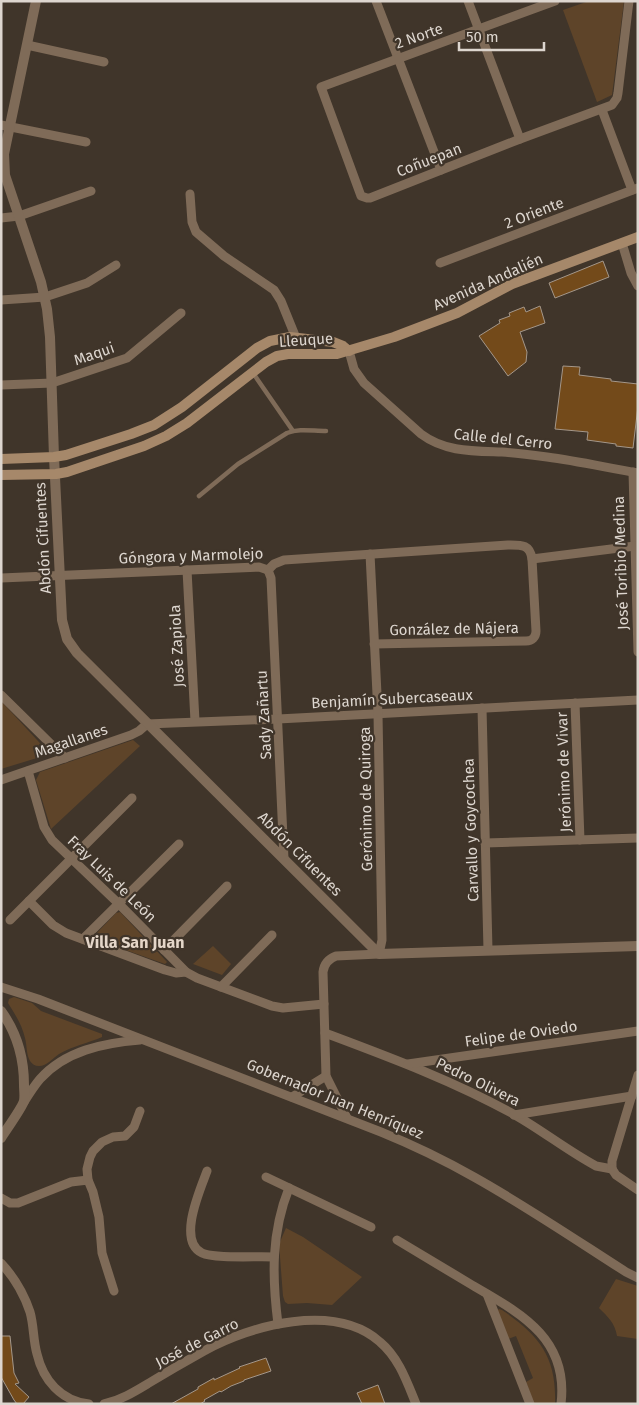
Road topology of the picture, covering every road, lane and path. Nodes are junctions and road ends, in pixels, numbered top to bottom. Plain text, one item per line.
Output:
1 (36, 1) edge
2 (376, 1) edge
3 (468, 1) edge
4 (555, 1) edge
5 (629, 1) edge
6 (479, 29) junction
7 (27, 45) junction
8 (398, 58) junction
9 (104, 62) dead end
10 (321, 87) joint
11 (602, 110) junction
12 (5, 126) edge
13 (520, 139) junction
14 (86, 142) dead end
15 (441, 170) junction
16 (635, 189) edge
17 (91, 191) dead end
18 (190, 194) dead end
19 (19, 216) junction
20 (1, 218) edge
21 (638, 237) edge
22 (622, 243) junction
23 (440, 263) dead end
24 (116, 265) dead end
25 (638, 286) edge
26 (45, 297) junction
27 (1, 300) edge
28 (181, 313) dead end
29 (296, 338) junction
30 (349, 350) junction
31 (252, 372) junction
32 (52, 383) junction
33 (1, 385) edge
34 (154, 425) junction
35 (293, 431) junction
36 (326, 432) dead end
37 (162, 438) junction
38 (54, 457) junction
39 (1, 459) edge
40 (635, 473) edge
41 (56, 474) junction
42 (1, 475) edge
43 (199, 496) dead end
44 (635, 546) junction
45 (370, 554) junction
46 (532, 559) junction
47 (187, 570) junction
48 (268, 570) junction
49 (60, 575) junction
50 (1, 578) edge
51 (637, 599) edge
52 (374, 644) junction
53 (638, 652) edge
54 (1, 695) edge
55 (638, 700) edge
56 (575, 704) junction
57 (482, 708) junction
58 (378, 714) junction
59 (278, 719) junction
60 (195, 722) junction
61 (147, 724) junction
62 (65, 758) junction
63 (28, 771) junction
64 (1, 780) edge
65 (132, 798) dead end
66 (638, 838) edge
67 (580, 840) junction
68 (485, 843) junction
69 (179, 844) dead end
70 (72, 858) junction
71 (284, 859) junction
72 (227, 886) dead end
73 (29, 901) junction
74 (118, 904) junction
75 (10, 920) dead end
76 (272, 935) dead end
77 (83, 939) junction
78 (638, 946) edge
79 (164, 950) junction
80 (488, 950) junction
81 (379, 954) junction
82 (186, 972) junction
83 (221, 987) junction
84 (1, 988) edge
85 (324, 1004) junction
86 (1, 1010) edge
87 (638, 1031) edge
88 (325, 1033) junction
89 (144, 1040) junction
90 (408, 1064) junction
91 (326, 1076) junction
92 (638, 1076) edge
93 (632, 1096) junction
94 (292, 1097) junction
95 (24, 1102) junction
96 (140, 1111) dead end
97 (514, 1115) junction
98 (347, 1118) junction
99 (1, 1138) edge
100 (612, 1169) junction
101 (207, 1171) dead end
102 (266, 1177) dead end
103 (88, 1180) junction
104 (289, 1188) junction
105 (638, 1190) edge
106 (1, 1198) edge
107 (371, 1226) dead end
108 (397, 1240) dead end
109 (274, 1257) junction
110 (1, 1262) edge
111 (638, 1278) edge
112 (114, 1291) dead end
113 (487, 1294) junction
114 (278, 1324) junction
115 (89, 1404) edge
116 (104, 1404) edge
117 (416, 1404) edge
118 (530, 1404) edge
119 (561, 1404) edge

1 - 7 street, Abdón Cifuentes
2 - 8 street
3 - 6 street
4 - 6 street, 2 Norte
5 - 11 street, Coñuepan
6 - 8 street, 2 Norte
6 - 13 street
7 - 9 street
7 - 12 street, Abdón Cifuentes
8 - 10 street, 2 Norte
8 - 15 street
10 - 15 street, Coñuepan
11 - 13 street, Coñuepan
11 - 16 street
12 - 14 street
12 - 19 street, Abdón Cifuentes
13 - 15 street, Coñuepan
16 - 23 street, 2 Oriente
17 - 19 street
18 - 29 street
19 - 20 street
19 - 26 street, Abdón Cifuentes
21 - 22 main road, Avenida Andalién
22 - 25 street
22 - 30 main road, Avenida Andalién
24 - 26 street
26 - 27 street
26 - 32 street, Abdón Cifuentes
28 - 32 street, Maqui
29 - 30 main road, Lleuque
29 - 34 main road, Lleuque
30 - 31 main road, Lleuque
30 - 40 street, Calle del Cerro
31 - 35 lane
31 - 37 main road, Lleuque
32 - 33 street, Maqui
32 - 38 street, Abdón Cifuentes
34 - 37 main road
34 - 38 main road, Lleuque
35 - 36 lane
35 - 43 lane
37 - 41 main road, Lleuque
38 - 39 main road, Lleuque
38 - 41 street, Abdón Cifuentes
40 - 44 street, José Toribio Medina
41 - 42 main road, Lleuque
41 - 49 street, Abdón Cifuentes
44 - 46 street
44 - 51 street, José Toribio Medina
45 - 46 street, Góngora y Marmolejo
45 - 48 street, Góngora y Marmolejo
45 - 52 street, Gerónimo de Quiroga
46 - 52 street, González de Nájera
47 - 48 street, Góngora y Marmolejo
47 - 49 street, Góngora y Marmolejo
47 - 60 street, José Zapiola
48 - 59 street, Sady Zañartu
49 - 50 street, Góngora y Marmolejo
49 - 61 street, Abdón Cifuentes
51 - 53 street, José Toribio Medina
52 - 58 street, Gerónimo de Quiroga
54 - 62 street
55 - 56 street, Benjamín Subercaseaux
56 - 57 street, Benjamín Subercaseaux
56 - 67 street, Jerónimo de Vivar
57 - 58 street, Benjamín Subercaseaux
57 - 68 street, Carvallo y Goycochea
58 - 59 street, Benjamín Subercaseaux
58 - 81 street, Gerónimo de Quiroga
59 - 60 street, Benjamín Subercaseaux
59 - 71 street, Sady Zañartu
60 - 61 street, Benjamín Subercaseaux
61 - 62 street, Magallanes
61 - 71 street, Abdón Cifuentes
62 - 63 street, Magallanes
63 - 64 street, Magallanes
63 - 70 street, Fray Luis de León
65 - 70 street
66 - 67 street, Jerónimo de Vivar
67 - 68 street, Jerónimo de Vivar
68 - 80 street, Carvallo y Goycochea
69 - 74 street
70 - 73 street
70 - 74 street, Fray Luis de León
71 - 81 street, Abdón Cifuentes
72 - 79 street
73 - 75 street
73 - 77 street
74 - 77 street
74 - 79 street, Fray Luis de León
76 - 83 street
77 - 82 street
78 - 80 street
79 - 82 street, Fray Luis de León
80 - 81 street
81 - 85 street
82 - 83 street, Fray Luis de León
83 - 85 street, Fray Luis de León
84 - 89 street, Gobernador Juan Henríquez
85 - 88 street
86 - 95 street
87 - 90 street, Felipe de Oviedo
88 - 90 street, Pedro Olivera
88 - 91 street
89 - 94 street, Gobernador Juan Henríquez
89 - 95 street
90 - 97 street, Pedro Olivera
91 - 94 street
91 - 98 street
92 - 93 street
93 - 97 street
93 - 100 street
94 - 98 street, Gobernador Juan Henríquez
95 - 99 street
96 - 103 street
97 - 100 street, Pedro Olivera
98 - 111 street, Gobernador Juan Henríquez
100 - 105 street
101 - 109 street
102 - 104 street
103 - 106 street
103 - 112 street
104 - 107 street
104 - 109 street
108 - 113 street
109 - 114 street
110 - 115 street
113 - 118 street
113 - 119 street
114 - 116 street, José de Garro
114 - 117 street, José de Garro

